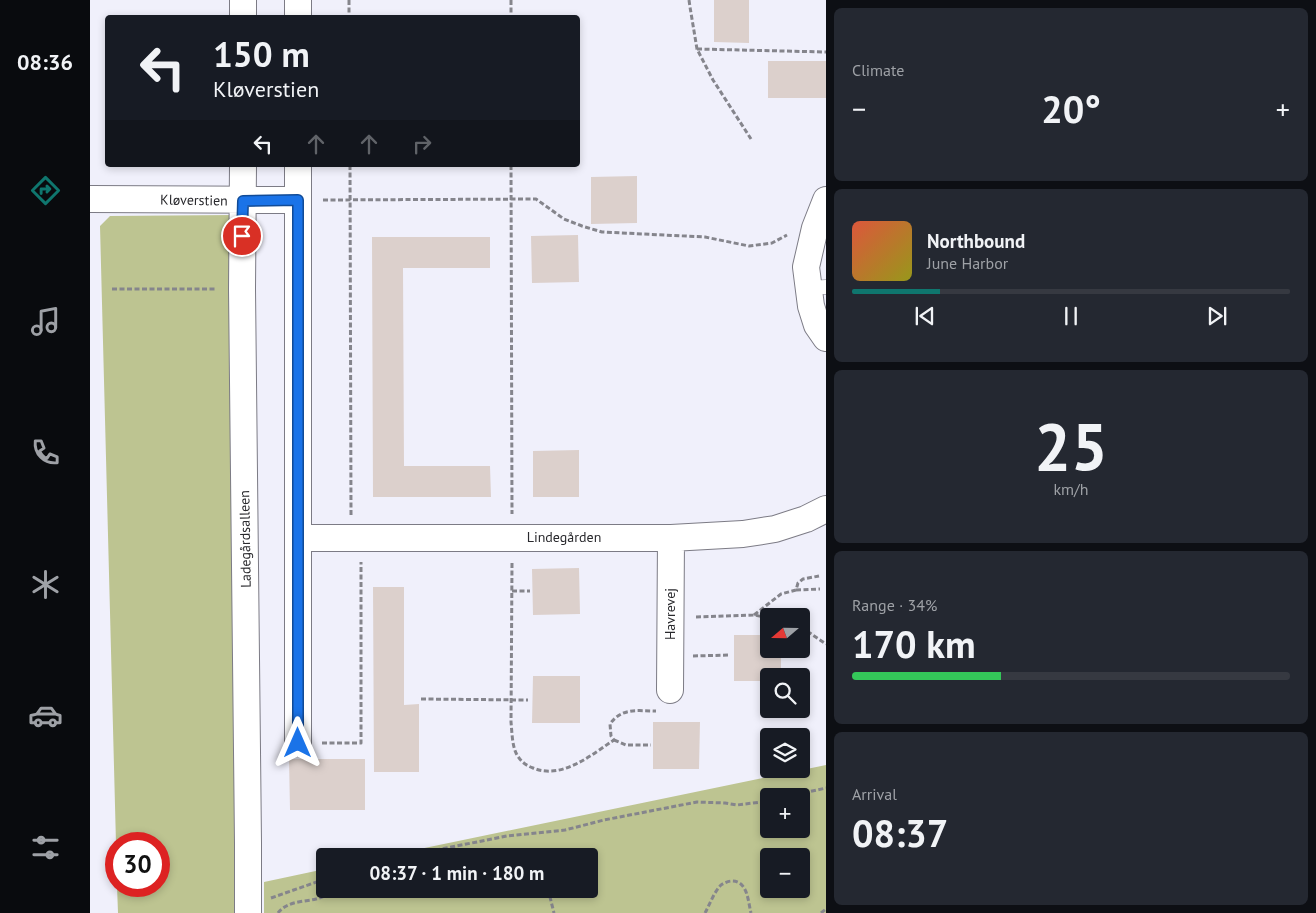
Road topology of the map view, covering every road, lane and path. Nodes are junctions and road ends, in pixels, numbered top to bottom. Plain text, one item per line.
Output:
1 (243, 0) edge
2 (298, 0) edge
3 (350, 0) edge
4 (510, 0) edge
5 (689, 0) edge
6 (243, 15) edge
7 (298, 15) edge
8 (350, 15) edge
9 (511, 15) edge
10 (697, 49) junction
11 (826, 52) edge
12 (751, 139) dead end
13 (243, 167) edge
14 (298, 167) edge
15 (350, 167) edge
16 (511, 167) edge
17 (511, 198) junction
18 (90, 199) edge
19 (298, 200) junction
20 (350, 200) junction
21 (826, 200) edge
22 (243, 201) junction
23 (813, 234) junction
24 (817, 287) edge
25 (112, 289) dead end
26 (242, 289) junction
27 (826, 338) edge
28 (826, 509) edge
29 (512, 537) junction
30 (298, 538) junction
31 (356, 538) junction
32 (671, 538) junction
33 (819, 576) dead end
34 (820, 589) dead end
35 (796, 590) junction
36 (512, 591) junction
37 (530, 591) dead end
38 (754, 615) junction
39 (760, 616) edge
40 (670, 618) junction
41 (810, 633) edge
42 (826, 644) edge
43 (730, 656) dead end
44 (670, 657) junction
45 (670, 690) joint
46 (421, 699) dead end
47 (511, 700) junction
48 (528, 700) dead end
49 (614, 740) junction
50 (298, 743) joint
51 (651, 745) dead end
52 (826, 788) edge
53 (810, 791) edge
54 (760, 802) edge
55 (446, 848) edge
56 (316, 882) edge
57 (271, 898) dead end
58 (317, 898) edge
59 (550, 898) edge
60 (826, 909) edge
61 (248, 913) edge
62 (278, 913) edge
63 (554, 913) edge
64 (705, 913) edge
65 (750, 913) edge
66 (821, 913) edge

1 - 6 street
2 - 7 street
3 - 8 path
4 - 9 path
5 - 10 path
10 - 11 path
10 - 12 path
13 - 22 street, Ladegårdsalleen
14 - 19 street
15 - 20 path
16 - 17 path
17 - 20 path
17 - 23 path
17 - 29 path
18 - 22 street, Kløverstien
19 - 20 path
19 - 22 street, Kløverstien
19 - 30 street
20 - 31 path
21 - 23 street
22 - 26 street, Ladegårdsalleen
23 - 24 street
24 - 27 street
25 - 26 path
26 - 61 street, Ladegårdsalleen
28 - 32 street, Lindegården
29 - 31 street, Lindegården
29 - 32 street, Lindegården
29 - 36 path
30 - 31 street, Lindegården
30 - 50 street
31 - 50 path
32 - 40 street, Havrevej
33 - 35 path
34 - 35 path
35 - 38 path
36 - 37 path
36 - 47 path
38 - 39 path
38 - 40 path
40 - 44 street, Havrevej
41 - 42 path
43 - 44 path
44 - 45 street, Havrevej
45 - 49 path
46 - 47 path
47 - 48 path
47 - 49 path
49 - 51 path
52 - 53 path
54 - 55 path
56 - 57 path
58 - 62 path
59 - 63 path
60 - 66 path
64 - 65 path

